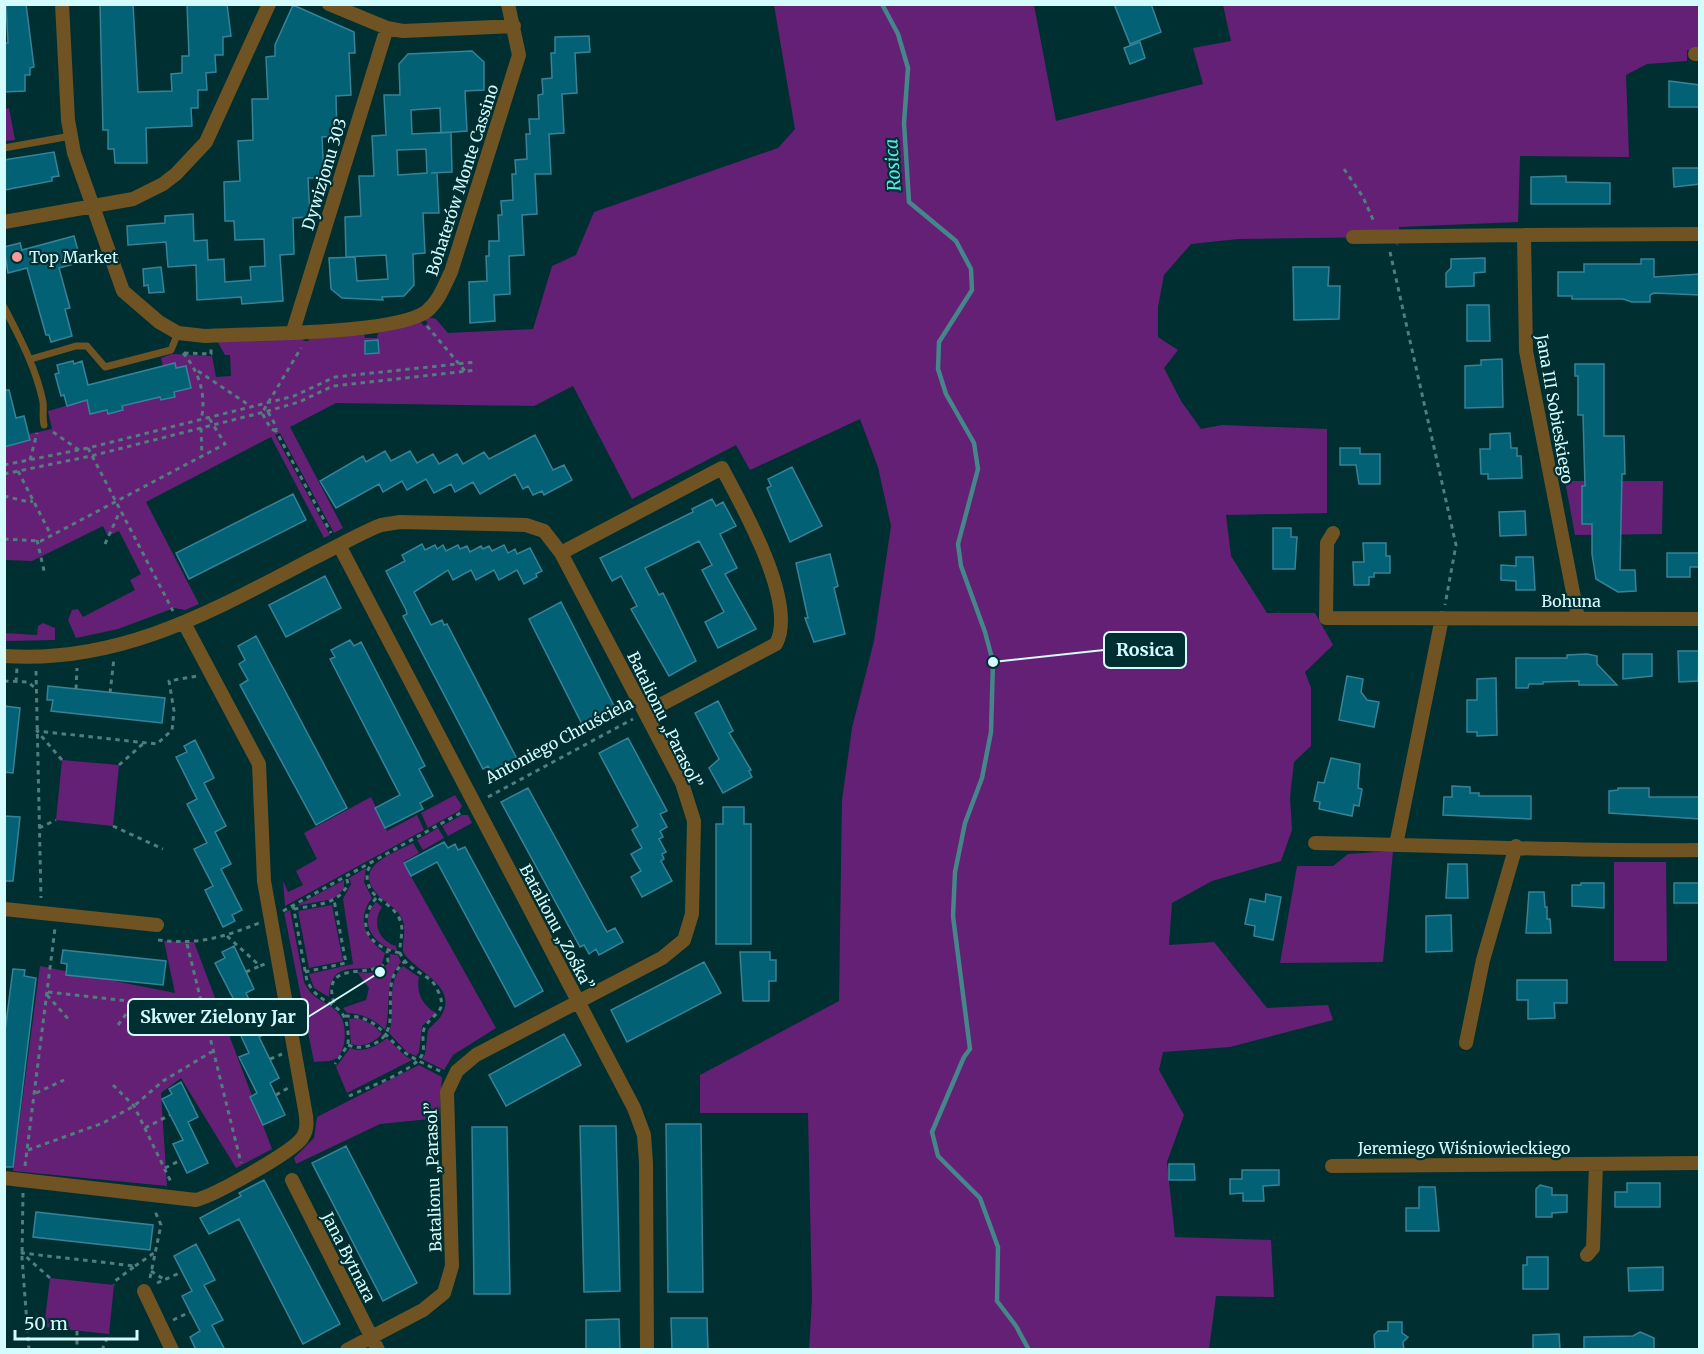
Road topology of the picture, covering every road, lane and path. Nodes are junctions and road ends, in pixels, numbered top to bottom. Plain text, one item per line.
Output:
1 (62, 4) edge
2 (269, 4) edge
3 (329, 4) edge
4 (508, 4) edge
5 (514, 26) junction
6 (387, 28) junction
7 (71, 136) junction
8 (4, 148) edge
9 (1344, 169) dead end
10 (93, 207) junction
11 (4, 222) edge
12 (1700, 234) edge
13 (1524, 235) junction
14 (1353, 237) dead end
15 (1381, 237) junction
16 (4, 307) edge
17 (418, 316) junction
18 (312, 330) junction
19 (293, 331) junction
20 (178, 333) junction
21 (183, 353) dead end
22 (31, 359) junction
23 (476, 362) dead end
24 (458, 363) junction
25 (196, 370) junction
26 (477, 370) dead end
27 (465, 371) junction
28 (376, 373) junction
29 (382, 381) junction
30 (268, 403) junction
31 (252, 407) junction
32 (268, 411) junction
33 (262, 412) junction
34 (209, 418) junction
35 (201, 420) junction
36 (44, 425) junction
37 (214, 425) junction
38 (201, 428) junction
39 (276, 431) junction
40 (88, 448) junction
41 (79, 450) junction
42 (91, 456) junction
43 (202, 457) junction
44 (30, 460) junction
45 (4, 465) edge
46 (18, 471) junction
47 (4, 474) edge
48 (4, 496) edge
49 (33, 501) junction
50 (115, 502) junction
51 (120, 511) junction
52 (1333, 533) dead end
53 (51, 535) junction
54 (4, 539) edge
55 (37, 540) junction
56 (336, 541) junction
57 (105, 544) dead end
58 (561, 553) junction
59 (45, 575) dead end
60 (1442, 618) junction
61 (1578, 618) junction
62 (179, 619) junction
63 (1700, 619) edge
64 (115, 648) junction
65 (78, 654) junction
66 (4, 656) edge
67 (36, 657) junction
68 (210, 674) junction
69 (4, 681) edge
70 (76, 689) dead end
71 (37, 690) junction
72 (110, 693) dead end
73 (645, 713) junction
74 (38, 731) junction
75 (145, 742) junction
76 (62, 760) dead end
77 (119, 765) dead end
78 (475, 805) junction
79 (56, 820) dead end
80 (113, 826) dead end
81 (39, 828) junction
82 (1315, 843) dead end
83 (1396, 845) junction
84 (1516, 846) junction
85 (163, 849) dead end
86 (1700, 850) edge
87 (373, 861) junction
88 (346, 876) junction
89 (376, 898) junction
90 (334, 900) junction
91 (294, 907) junction
92 (4, 909) edge
93 (41, 913) junction
94 (56, 914) junction
95 (271, 918) junction
96 (157, 925) dead end
97 (227, 936) dead end
98 (187, 944) dead end
99 (387, 951) junction
100 (400, 953) junction
101 (278, 959) junction
102 (404, 962) junction
103 (260, 966) junction
104 (246, 972) dead end
105 (305, 972) junction
106 (47, 993) junction
107 (200, 999) junction
108 (135, 1002) junction
109 (578, 1003) junction
110 (335, 1004) junction
111 (345, 1016) junction
112 (70, 1021) dead end
113 (118, 1025) dead end
114 (386, 1034) junction
115 (1466, 1043) dead end
116 (348, 1045) junction
117 (213, 1051) junction
118 (418, 1060) junction
119 (335, 1064) dead end
120 (454, 1078) junction
121 (64, 1080) dead end
122 (113, 1085) dead end
123 (35, 1094) junction
124 (349, 1096) dead end
125 (134, 1106) junction
126 (170, 1115) dead end
127 (145, 1128) junction
128 (28, 1150) junction
129 (181, 1160) dead end
130 (1700, 1163) edge
131 (1596, 1164) junction
132 (1332, 1166) dead end
133 (165, 1168) junction
134 (244, 1176) junction
135 (4, 1178) edge
136 (23, 1180) junction
137 (292, 1180) dead end
138 (148, 1194) junction
139 (178, 1199) junction
140 (155, 1252) junction
141 (22, 1253) junction
142 (1587, 1255) dead end
143 (135, 1266) junction
144 (151, 1272) junction
145 (182, 1272) dead end
146 (50, 1278) dead end
147 (165, 1280) junction
148 (114, 1285) dead end
149 (144, 1291) dead end
150 (76, 1331) dead end
151 (109, 1334) dead end
152 (371, 1336) junction
153 (29, 1350) edge
154 (77, 1350) edge
155 (102, 1350) edge
156 (172, 1350) edge
157 (347, 1350) edge
158 (378, 1350) edge
159 (647, 1350) edge

1 - 7 street, Bohaterów Monte Cassino
2 - 10 street
3 - 6 street
4 - 5 street, Bohaterów Monte Cassino
5 - 6 street
5 - 17 street, Bohaterów Monte Cassino
6 - 19 street, Dywizjonu 303
7 - 8 lane
7 - 10 street, Bohaterów Monte Cassino
9 - 15 path
10 - 11 street
10 - 20 street, Bohaterów Monte Cassino
12 - 13 street
13 - 15 street
13 - 61 street, Jana III Sobieskiego
14 - 15 street
15 - 60 path
16 - 22 lane
17 - 18 street, Bohaterów Monte Cassino
17 - 24 path
18 - 19 street, Bohaterów Monte Cassino
18 - 30 path
19 - 20 street, Bohaterów Monte Cassino
20 - 22 lane
21 - 25 path
22 - 36 lane
23 - 24 path
24 - 27 path
24 - 28 path
25 - 31 path
25 - 35 path
26 - 27 path
27 - 29 path
28 - 29 path
28 - 30 path
29 - 32 path
30 - 31 path
30 - 33 path
31 - 34 path
32 - 33 path
32 - 39 path
33 - 37 path
33 - 39 path
34 - 35 path
34 - 37 path
35 - 40 path
36 - 41 path
36 - 44 path
37 - 38 path
37 - 43 path
38 - 42 path
38 - 43 path
39 - 56 path
40 - 41 path
40 - 42 path
41 - 44 path
42 - 46 path
42 - 50 path
43 - 50 path
44 - 45 path
46 - 47 path
46 - 49 path
48 - 49 path
49 - 53 path
50 - 51 path
50 - 53 path
51 - 57 path
51 - 62 path
52 - 60 street, Bohuna
53 - 55 path
54 - 55 path
55 - 59 path
56 - 58 street, Batalionu „Parasol”
56 - 62 street, Batalionu „Parasol”
56 - 78 street, Batalionu „Zośka”
58 - 73 street, Batalionu „Parasol”
58 - 73 street, Antoniego Chruściela
60 - 61 street, Bohuna
60 - 83 street
61 - 63 street, Bohuna
62 - 64 street, Batalionu „Parasol”
62 - 68 street
64 - 65 street, Batalionu „Parasol”
64 - 72 path
65 - 67 street, Batalionu „Parasol”
65 - 70 path
66 - 67 street, Batalionu „Parasol”
67 - 71 path
68 - 75 path
68 - 95 street
69 - 71 path
71 - 74 path
73 - 78 path, Antoniego Chruściela
73 - 109 street, Batalionu „Parasol”
74 - 75 path
74 - 76 path
74 - 81 path
75 - 77 path
78 - 87 path, Antoniego Chruściela
78 - 109 street, Batalionu „Zośka”
79 - 81 path
80 - 85 path
81 - 93 path
82 - 83 street
83 - 84 street
84 - 86 street
84 - 115 street
87 - 88 path, Antoniego Chruściela
87 - 89 path
88 - 90 path
88 - 91 path, Antoniego Chruściela
89 - 99 path
89 - 100 path
90 - 91 path
90 - 105 path
91 - 95 path, Antoniego Chruściela
91 - 105 path
92 - 93 street
93 - 94 street
94 - 96 street
94 - 106 path
95 - 101 street
97 - 103 path
98 - 107 path
99 - 100 path
99 - 110 path
100 - 102 path
101 - 103 path
101 - 134 street
102 - 114 path
102 - 118 path
103 - 104 path
105 - 110 path
106 - 108 path
106 - 112 path
106 - 123 path
107 - 108 path
107 - 117 path
108 - 113 path
109 - 120 street, Batalionu „Parasol”
109 - 159 street, Batalionu „Zośka”
110 - 111 path
111 - 114 path
111 - 116 path
114 - 116 path
114 - 118 path
116 - 119 path
117 - 125 path
117 - 134 path
118 - 120 path
118 - 124 path
120 - 152 street, Batalionu „Parasol”
121 - 123 path
122 - 125 path
123 - 128 path
125 - 127 path
125 - 128 path
126 - 127 path
127 - 133 path
128 - 136 path
129 - 133 path
130 - 131 street, Jeremiego Wiśniowieckiego
131 - 132 street, Jeremiego Wiśniowieckiego
131 - 142 street
133 - 139 path
134 - 139 street
135 - 136 street
136 - 138 street
136 - 141 path
137 - 152 street, Jana Bytnara
138 - 139 street
138 - 140 path
140 - 143 path
140 - 144 path
141 - 143 path
141 - 146 path
141 - 153 path
143 - 148 path
144 - 147 path
144 - 147 path
145 - 147 path
149 - 156 street
150 - 154 path
151 - 155 path
152 - 157 street, Batalionu „Parasol”
152 - 158 street, Jana Bytnara

